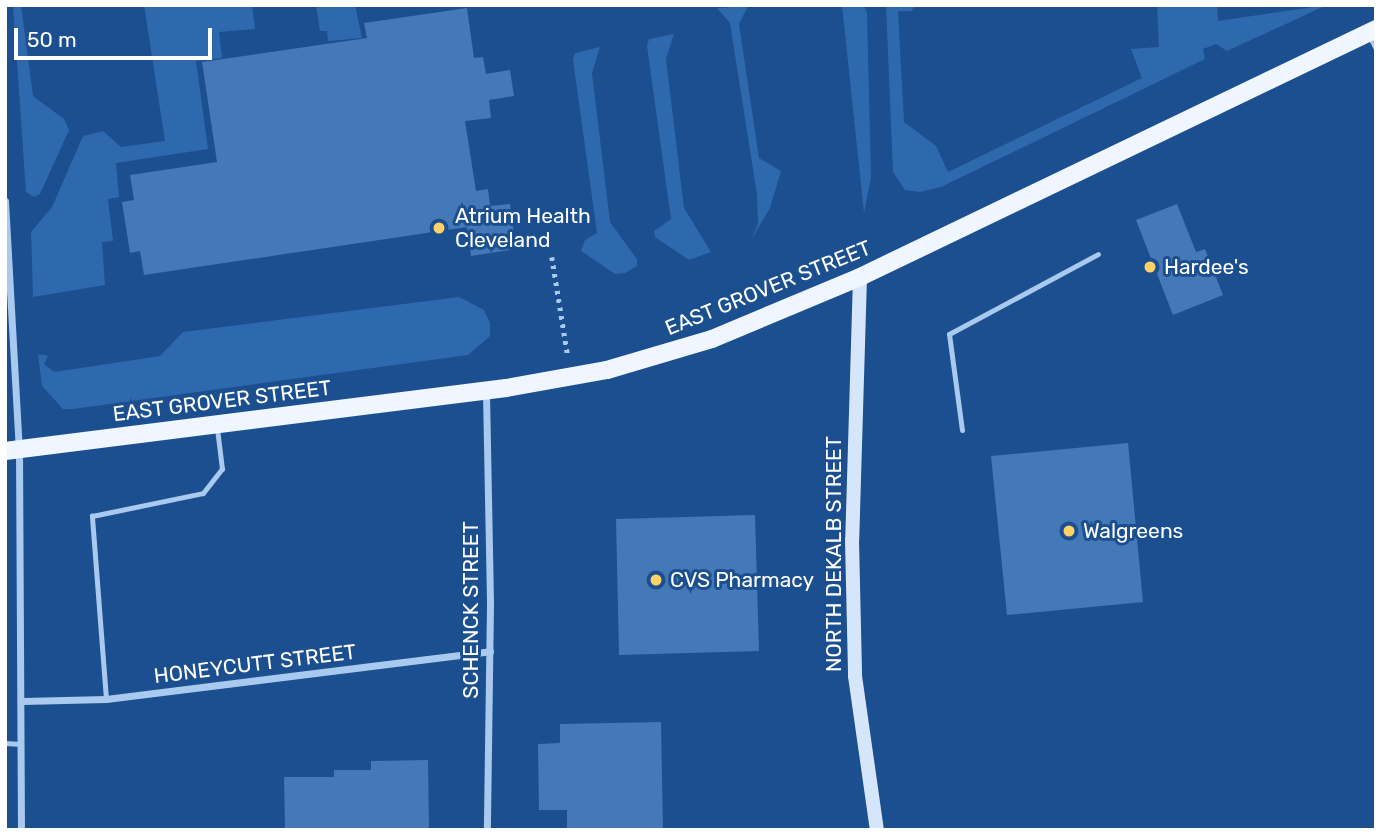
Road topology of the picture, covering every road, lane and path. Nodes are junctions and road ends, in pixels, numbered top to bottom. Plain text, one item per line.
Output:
1 (1373, 37) edge
2 (5, 201) edge
3 (1098, 254) dead end
4 (552, 257) dead end
5 (860, 277) junction
6 (571, 377) junction
7 (486, 391) junction
8 (217, 424) junction
9 (962, 430) dead end
10 (12, 450) edge
11 (490, 651) junction
12 (106, 699) junction
13 (23, 701) junction
14 (5, 743) edge
15 (21, 744) junction
16 (21, 830) edge
17 (487, 830) edge
18 (877, 830) edge

1 - 5 main road, EAST GROVER STREET
2 - 10 street
3 - 9 lane
4 - 6 path
5 - 6 main road, EAST GROVER STREET
5 - 18 main road, NORTH DEKALB STREET
6 - 7 main road, EAST GROVER STREET
7 - 8 main road, EAST GROVER STREET
7 - 11 street, SCHENCK STREET
8 - 10 main road, EAST GROVER STREET
8 - 12 lane
10 - 13 street
11 - 12 street, HONEYCUTT STREET
11 - 17 street, SCHENCK STREET
12 - 13 street, HONEYCUTT STREET
13 - 15 street
14 - 15 lane
15 - 16 street

